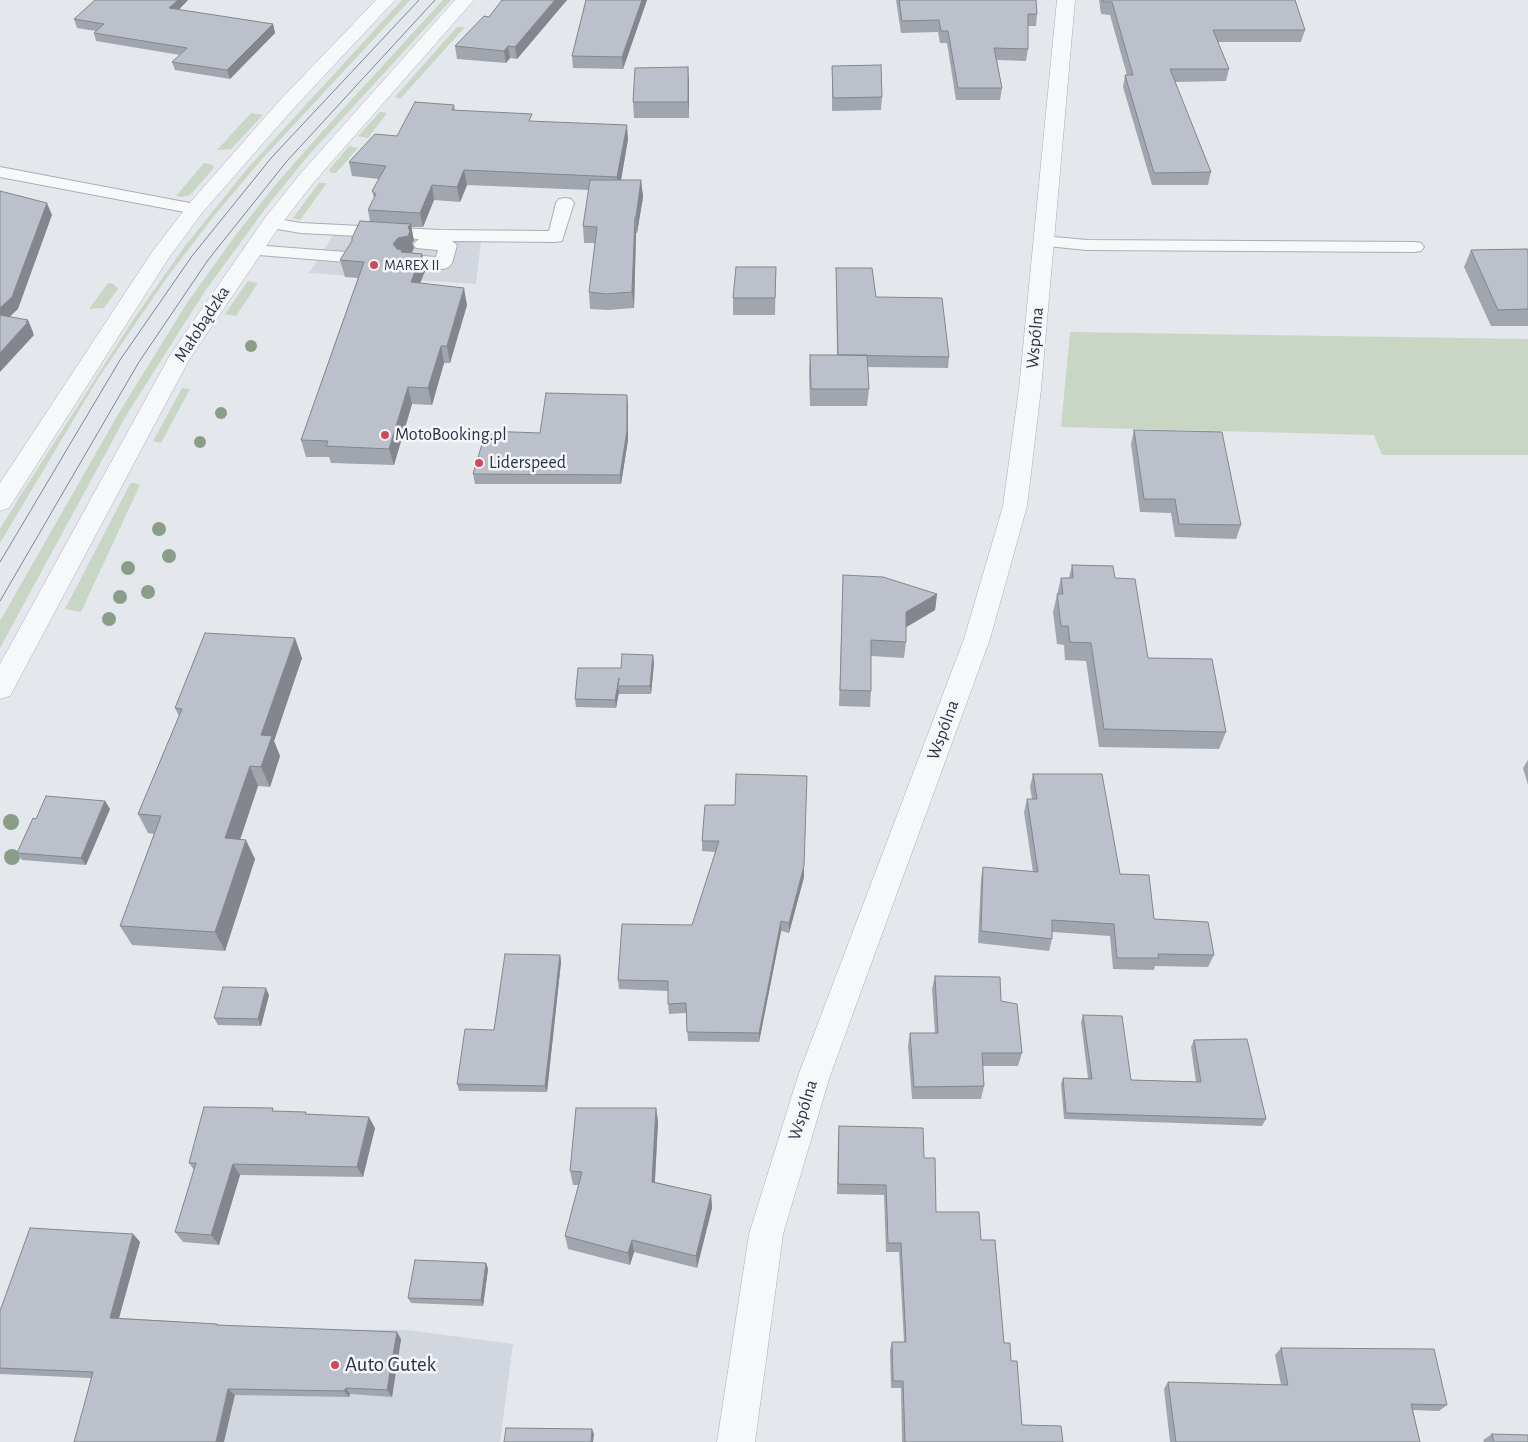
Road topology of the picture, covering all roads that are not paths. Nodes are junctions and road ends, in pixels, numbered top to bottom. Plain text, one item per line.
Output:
1 (386, 0) edge
2 (465, 0) edge
3 (1066, 0) edge
4 (0, 172) edge
5 (565, 203) dead end
6 (195, 209) junction
7 (262, 235) junction
8 (1043, 241) junction
9 (1415, 246) dead end
10 (346, 257) edge
11 (408, 261) edge
12 (0, 502) edge
13 (0, 689) edge
14 (736, 1442) edge

1 - 6 street
2 - 7 street, Małobądzka
3 - 8 street, Wspólna
4 - 6 lane
5 - 7 lane
6 - 12 street
7 - 10 lane
7 - 11 lane
7 - 13 street, Małobądzka
8 - 9 lane
8 - 14 street, Wspólna

